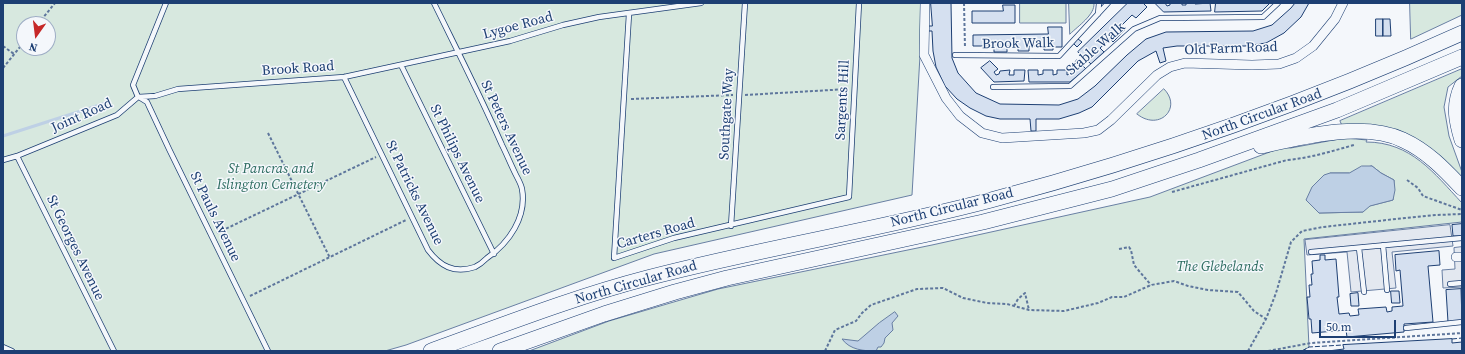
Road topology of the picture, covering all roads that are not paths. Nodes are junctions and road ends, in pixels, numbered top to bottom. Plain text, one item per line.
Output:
1 (166, 3) edge
2 (434, 3) edge
3 (701, 3) edge
4 (745, 3) edge
5 (860, 3) edge
6 (925, 3) edge
7 (1098, 3) edge
8 (1108, 3) edge
9 (1278, 3) edge
10 (1343, 3) edge
11 (629, 14) junction
12 (1098, 14) junction
13 (1462, 33) edge
14 (458, 52) junction
15 (955, 55) dead end
16 (1462, 57) edge
17 (401, 65) junction
18 (344, 77) junction
19 (1462, 86) edge
20 (993, 87) dead end
21 (138, 97) junction
22 (1462, 140) edge
23 (17, 156) junction
24 (3, 160) edge
25 (1199, 160) junction
26 (1462, 188) edge
27 (849, 197) joint
28 (731, 226) junction
29 (1462, 238) edge
30 (1383, 245) junction
31 (1359, 248) junction
32 (1311, 252) dead end
33 (494, 254) junction
34 (1462, 283) edge
35 (1450, 284) dead end
36 (1387, 290) dead end
37 (1364, 292) dead end
38 (1462, 322) edge
39 (1406, 328) dead end
40 (3, 347) edge
41 (12, 351) edge
42 (114, 351) edge
43 (268, 351) edge
44 (431, 351) edge
45 (500, 351) edge

1 - 21 lane
2 - 14 lane, St Peters Avenue
3 - 11 lane, Lygoe Road
4 - 28 lane, Southgate Way
5 - 27 lane, Sargents Hill
6 - 10 street, Old Farm Road
7 - 12 lane
8 - 12 lane, Brook Walk
9 - 20 lane, Stable Walk
11 - 14 lane, Lygoe Road
11 - 28 lane, Carters Road
12 - 15 lane, Brook Walk
13 - 44 highway, North Circular Road
14 - 17 lane, Brook Road
14 - 33 lane, St Peters Avenue
16 - 25 highway, North Circular Road
17 - 18 lane, Brook Road
17 - 33 lane, St Philips Avenue
18 - 21 lane, Brook Road
18 - 33 lane, St Patricks Avenue
19 - 22 highway
21 - 23 lane, Joint Road
21 - 43 lane, St Pauls Avenue
23 - 24 lane, Joint Road
23 - 42 lane, St Georges Avenue
25 - 26 highway
25 - 45 highway, North Circular Road
27 - 28 lane, Carters Road
29 - 30 lane
30 - 31 lane
30 - 36 lane
31 - 32 lane
31 - 37 lane
34 - 35 lane
38 - 39 lane
40 - 41 lane

